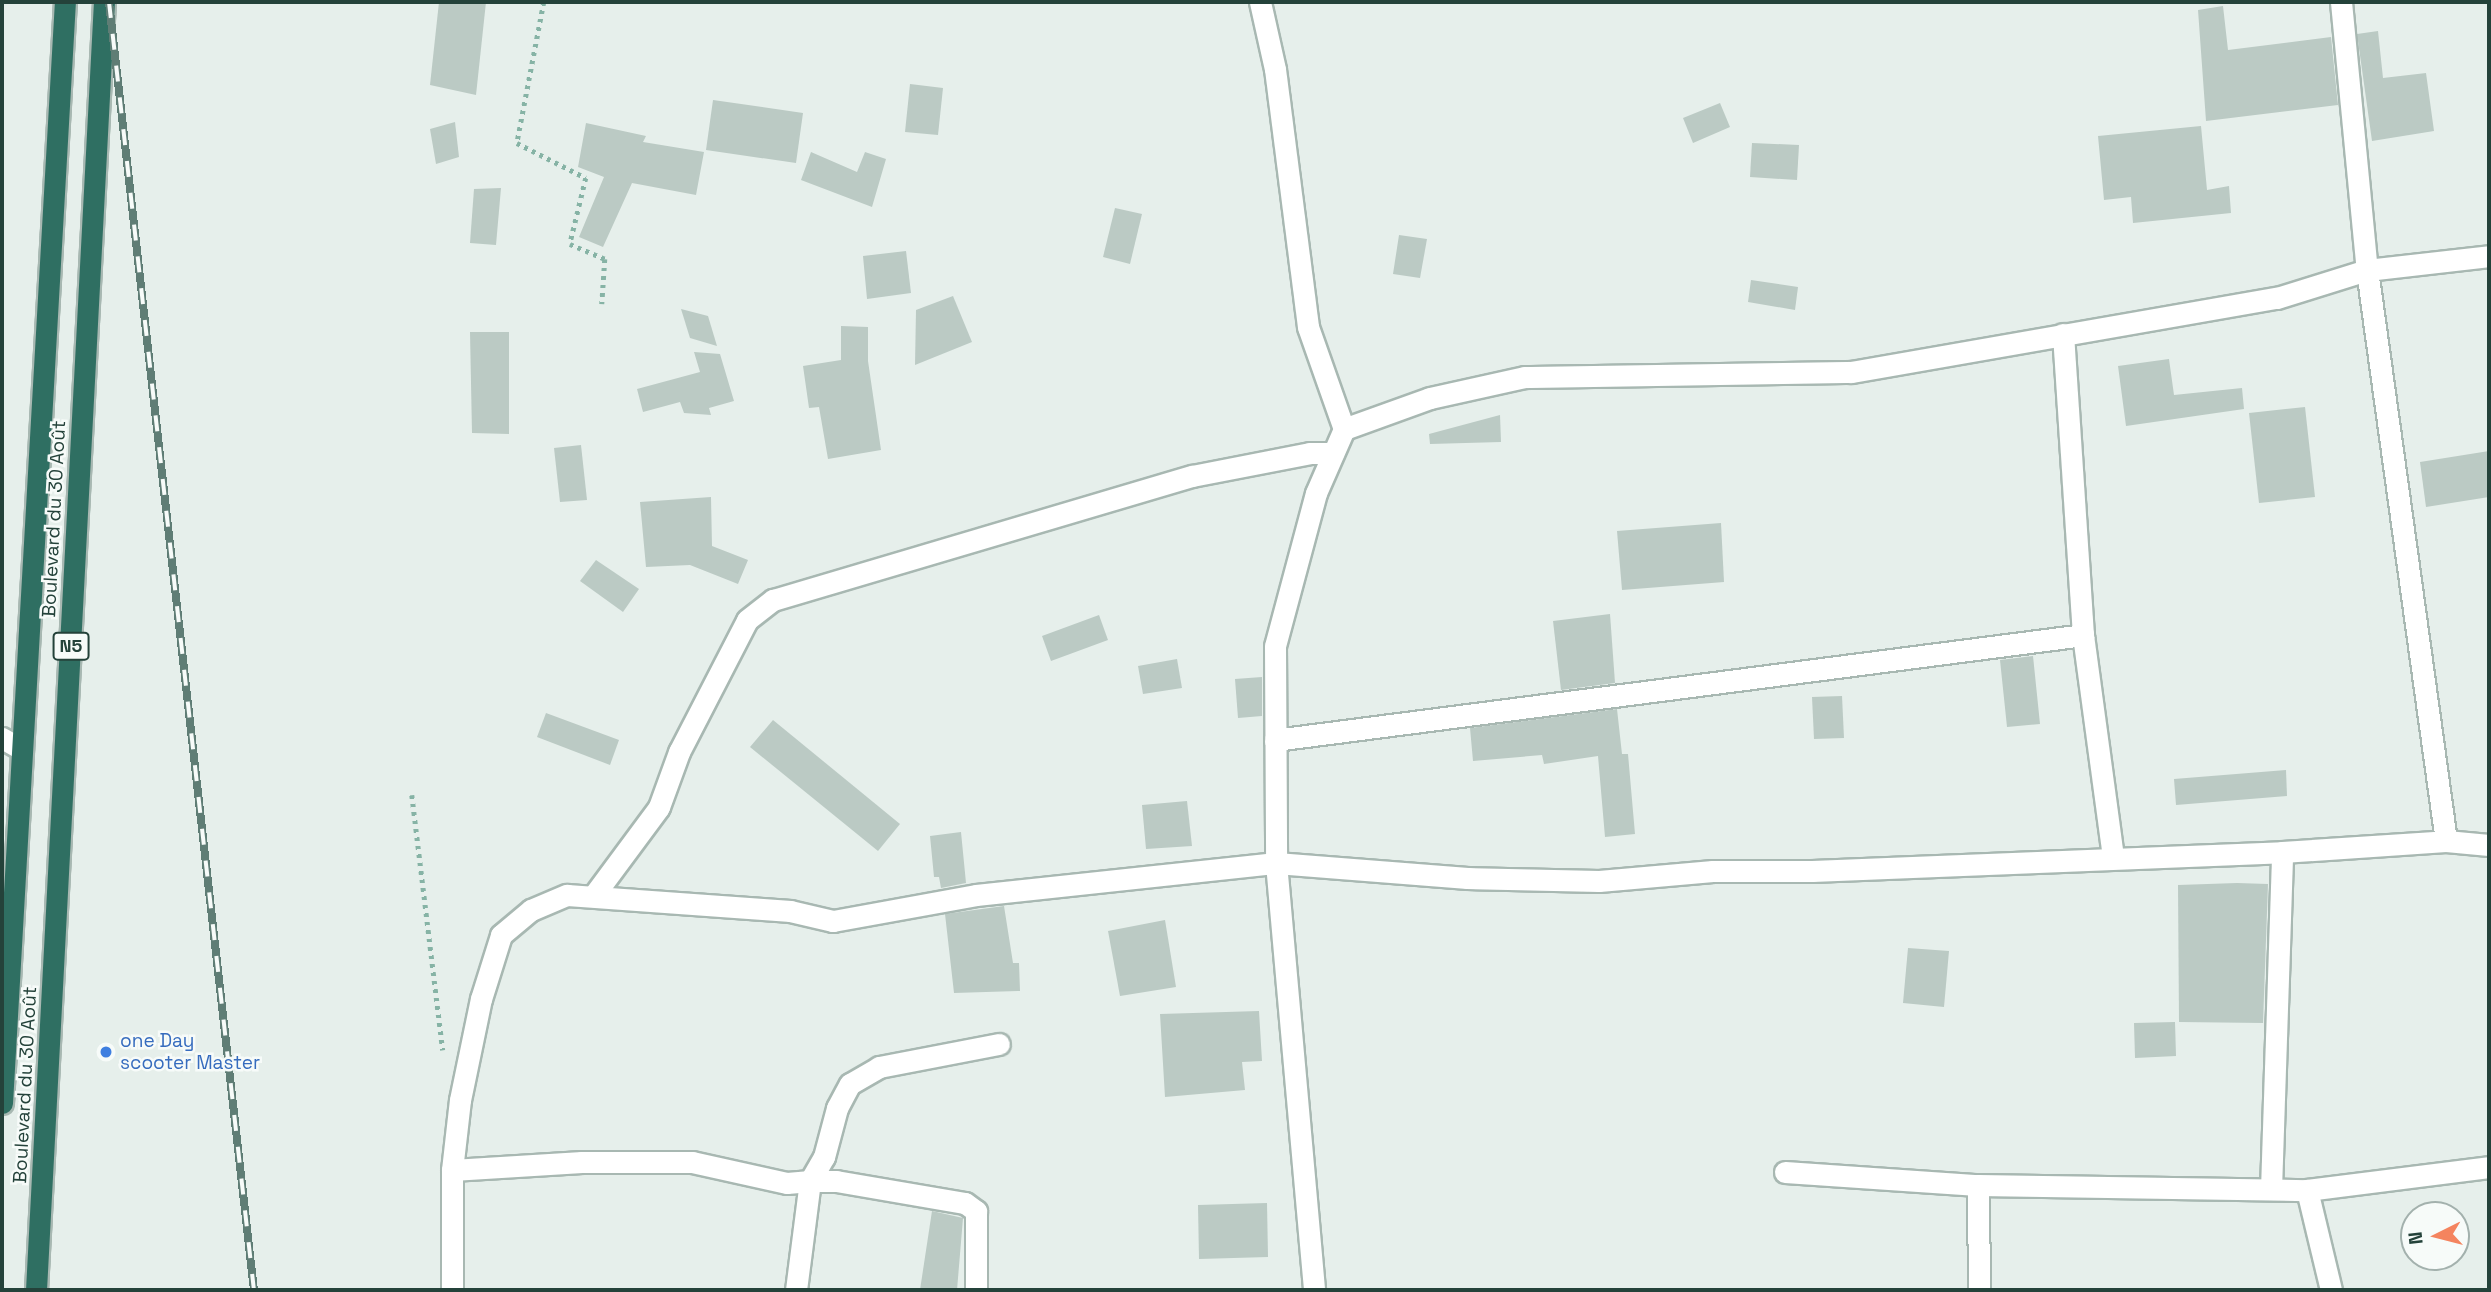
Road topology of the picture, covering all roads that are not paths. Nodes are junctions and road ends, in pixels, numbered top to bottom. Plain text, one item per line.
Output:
1 (65, 2) edge
2 (104, 2) edge
3 (1260, 2) edge
4 (2341, 2) edge
5 (2489, 256) edge
6 (2367, 270) junction
7 (2063, 334) junction
8 (1344, 429) junction
9 (1333, 453) junction
10 (2083, 635) junction
11 (1275, 740) junction
12 (10, 743) edge
13 (2446, 841) junction
14 (2489, 845) edge
15 (2282, 852) junction
16 (2113, 858) junction
17 (1276, 863) junction
18 (594, 895) junction
19 (999, 1044) dead end
20 (3, 1060) edge
21 (2, 1103) edge
22 (2489, 1167) edge
23 (452, 1170) junction
24 (1785, 1172) dead end
25 (810, 1181) junction
26 (1978, 1185) junction
27 (2271, 1189) junction
28 (2307, 1190) junction
29 (36, 1290) edge
30 (452, 1290) edge
31 (796, 1290) edge
32 (976, 1290) edge
33 (1314, 1290) edge
34 (1979, 1290) edge
35 (2331, 1290) edge

1 - 12 highway, Boulevard du 30 Août / N5
2 - 29 highway, Boulevard du 30 Août / N5
3 - 8 street
4 - 6 street
5 - 6 street
6 - 7 street
6 - 13 street
7 - 8 street
7 - 10 street
8 - 9 street
9 - 11 street
9 - 18 street
10 - 11 street
10 - 16 street
11 - 17 street
12 - 20 highway, Boulevard du 30 Août / N5
13 - 14 street
13 - 15 street
15 - 16 street
15 - 27 street
16 - 17 street
17 - 18 street
17 - 33 street
18 - 23 street
19 - 25 street
20 - 21 highway, Boulevard du 30 Août / N5
22 - 28 street
23 - 25 street
23 - 30 street
24 - 26 street
25 - 31 street
25 - 32 street
26 - 27 street
26 - 34 street
27 - 28 street
28 - 35 street

